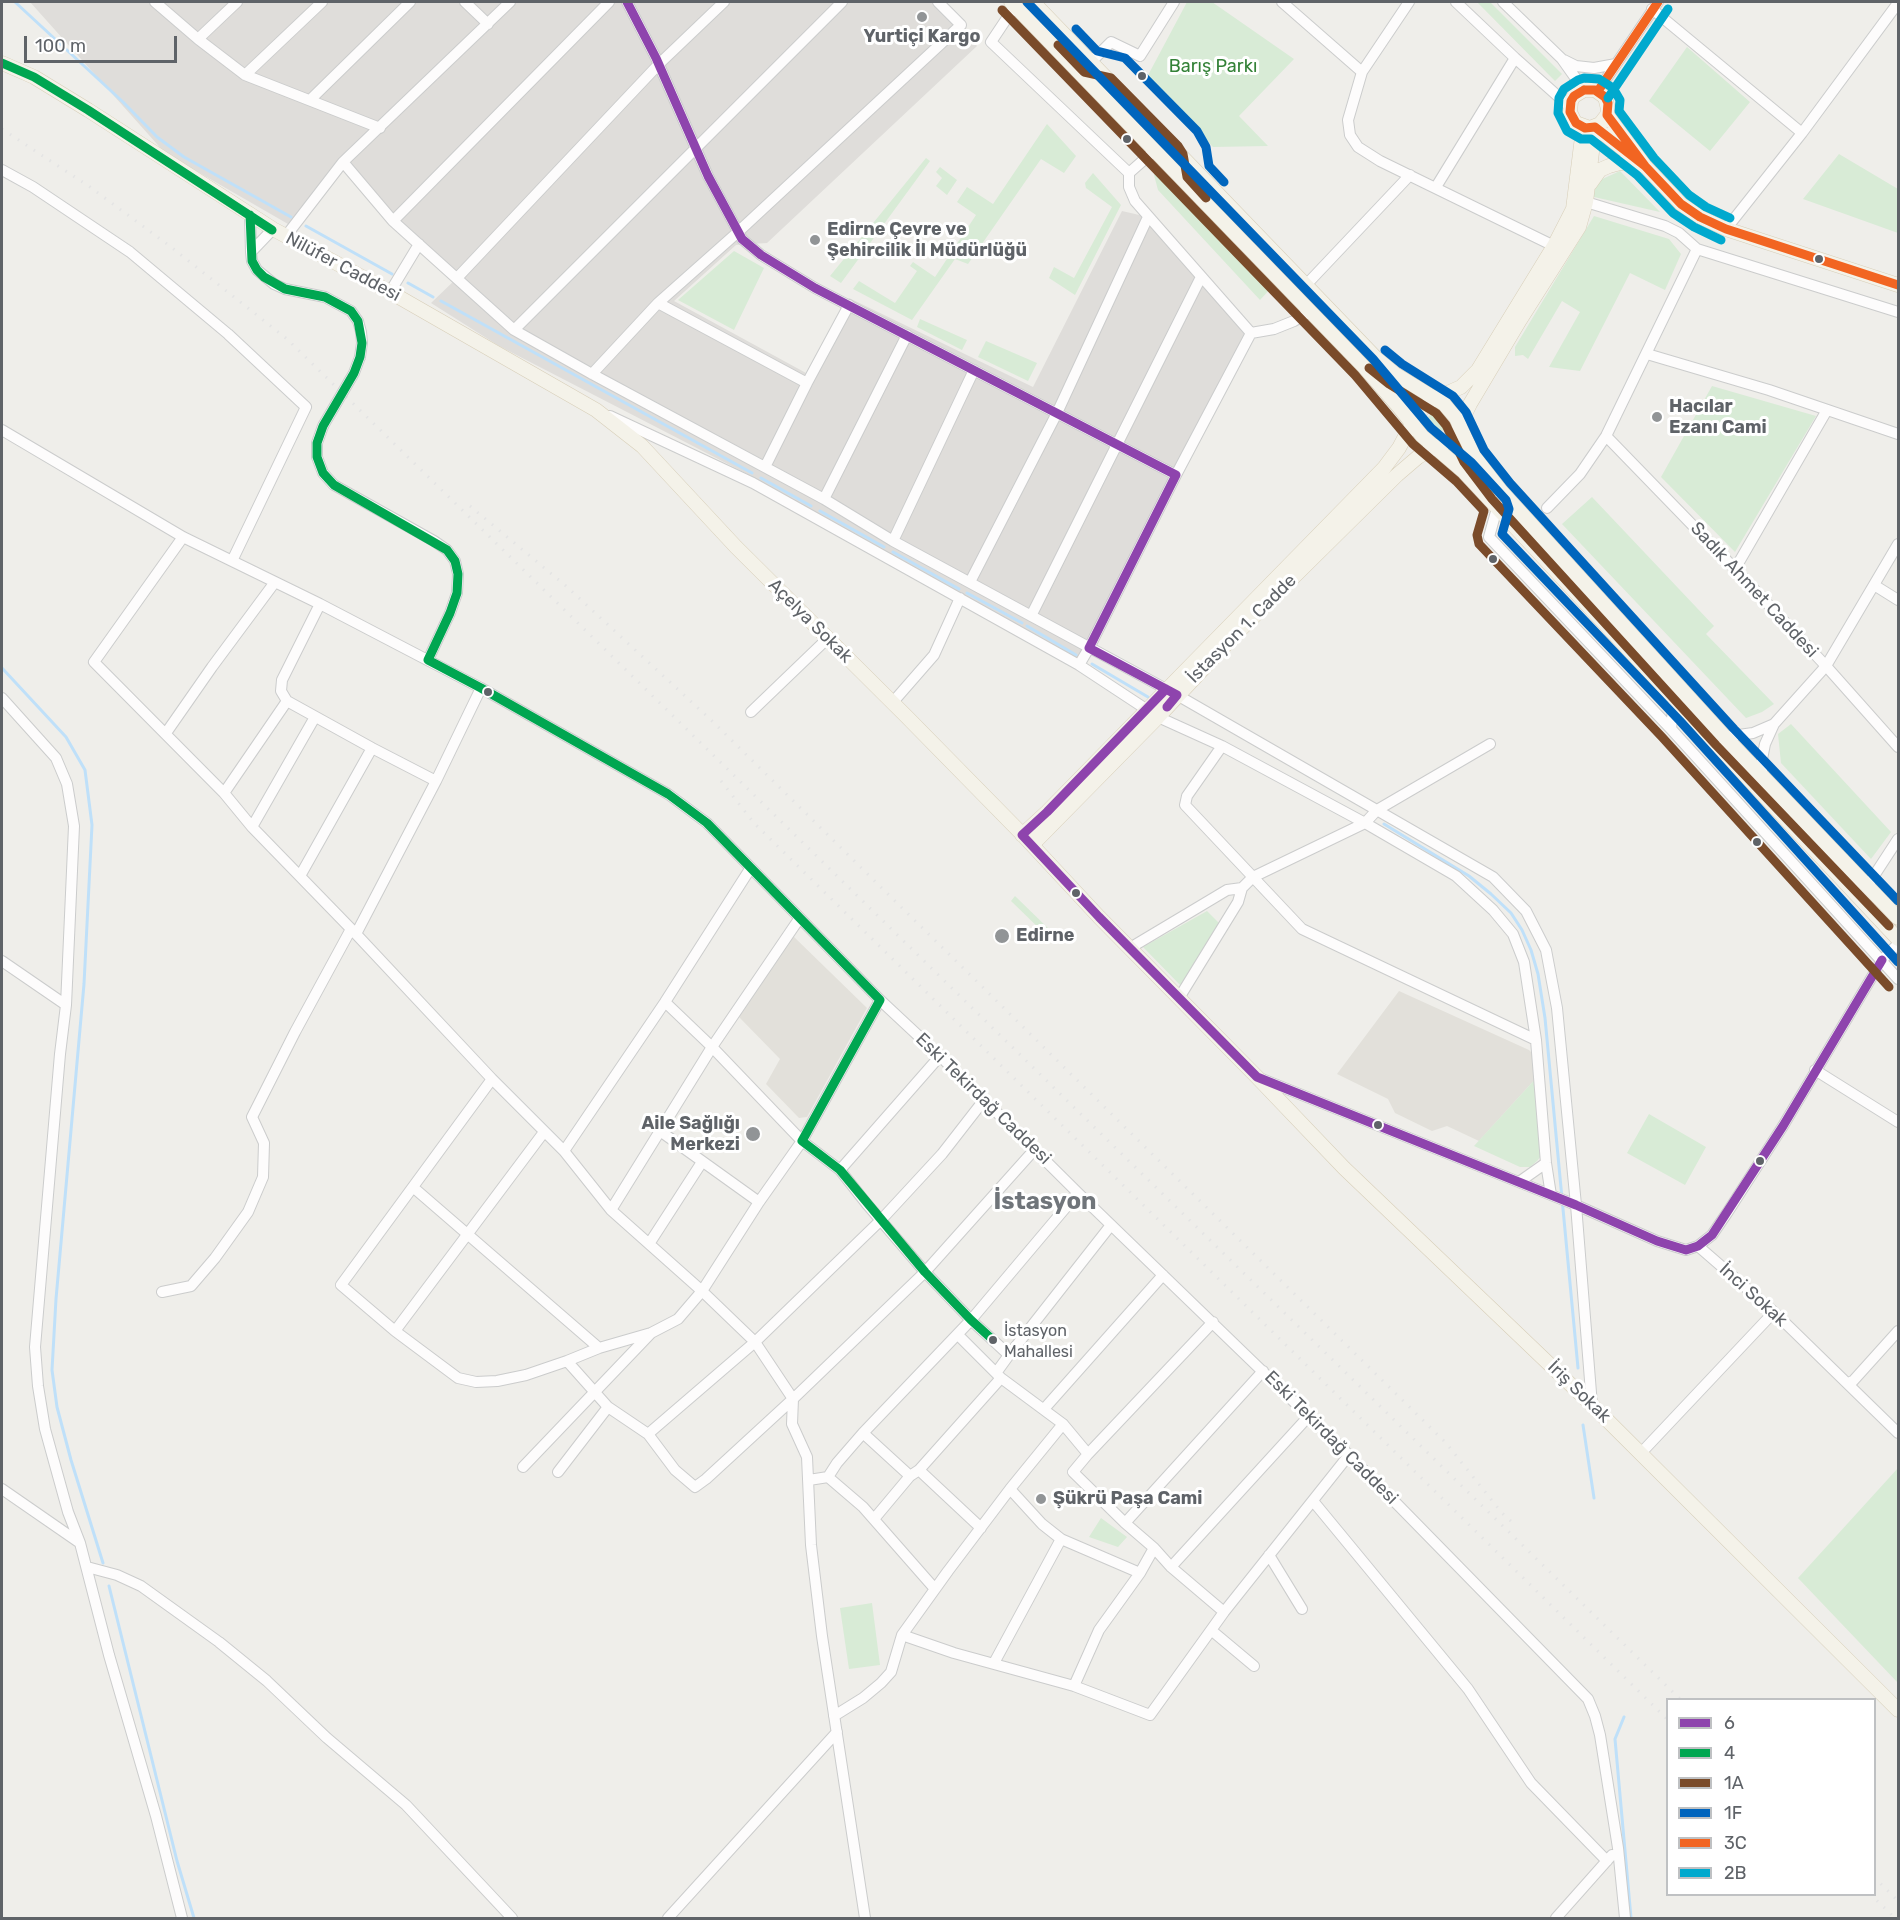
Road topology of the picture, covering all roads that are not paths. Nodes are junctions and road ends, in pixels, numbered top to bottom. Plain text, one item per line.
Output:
1 (155, 2) edge
2 (237, 2) edge
3 (322, 2) edge
4 (410, 2) edge
5 (465, 2) edge
6 (510, 2) edge
7 (609, 2) edge
8 (627, 2) edge
9 (724, 2) edge
10 (842, 2) edge
11 (938, 2) edge
12 (1032, 2) edge
13 (1174, 2) edge
14 (1282, 2) edge
15 (1409, 2) edge
16 (1456, 2) edge
17 (1503, 2) edge
18 (1899, 3) edge
19 (1013, 4) edge
20 (1655, 5) edge
21 (488, 24) junction
22 (198, 39) junction
23 (1515, 58) junction
24 (1562, 59) junction
25 (1091, 62) junction
26 (2, 63) edge
27 (659, 64) junction
28 (1616, 64) junction
29 (1362, 72) junction
30 (245, 75) junction
31 (1591, 91) junction
32 (310, 100) junction
33 (1569, 106) junction
34 (1607, 115) junction
35 (1576, 123) junction
36 (1595, 127) junction
37 (380, 128) junction
38 (1802, 133) junction
39 (696, 149) junction
40 (1155, 150) junction
41 (343, 162) junction
42 (1645, 166) junction
43 (2, 170) edge
44 (1129, 173) junction
45 (1410, 175) junction
46 (1436, 187) junction
47 (1588, 187) junction
48 (1586, 202) junction
49 (250, 215) junction
50 (1148, 217) junction
51 (393, 221) junction
52 (273, 229) junction
53 (1726, 229) junction
54 (738, 232) junction
55 (286, 236) junction
56 (419, 244) junction
57 (1554, 246) junction
58 (1697, 249) junction
59 (251, 252) junction
60 (1201, 277) junction
61 (457, 278) junction
62 (1306, 285) junction
63 (1899, 285) edge
64 (390, 292) junction
65 (658, 303) junction
66 (849, 305) junction
67 (1311, 311) junction
68 (1899, 312) edge
69 (514, 330) junction
70 (1251, 333) junction
71 (907, 335) junction
72 (1647, 354) junction
73 (974, 370) junction
74 (592, 374) junction
75 (807, 383) junction
76 (1436, 398) junction
77 (596, 410) junction
78 (1827, 410) junction
79 (1057, 413) junction
80 (1412, 424) junction
81 (1460, 428) junction
82 (2, 430) edge
83 (1899, 434) edge
84 (1606, 436) junction
85 (1118, 445) junction
86 (1434, 447) junction
87 (765, 467) junction
88 (1176, 475) junction
89 (824, 499) junction
90 (1497, 508) junction
91 (1547, 508) dead end
92 (183, 537) junction
93 (893, 541) junction
94 (1899, 544) edge
95 (232, 561) junction
96 (1735, 569) junction
97 (275, 582) junction
98 (970, 582) junction
99 (1874, 585) junction
100 (960, 598) junction
101 (1899, 600) edge
102 (320, 604) junction
103 (1031, 616) junction
104 (828, 638) junction
105 (1089, 648) junction
106 (428, 660) junction
107 (1079, 665) junction
108 (1826, 666) junction
109 (481, 688) junction
110 (1172, 692) junction
111 (2, 698) edge
112 (1674, 699) junction
113 (287, 701) junction
114 (893, 702) junction
115 (751, 712) dead end
116 (1152, 713) junction
117 (315, 717) junction
118 (1774, 724) junction
119 (1671, 729) junction
120 (166, 733) junction
121 (1725, 736) junction
122 (1490, 744) dead end
123 (1222, 746) junction
124 (1899, 747) edge
125 (372, 748) junction
126 (1762, 775) junction
127 (436, 781) junction
128 (224, 793) junction
129 (1377, 810) junction
130 (1365, 822) junction
131 (252, 827) junction
132 (1899, 839) edge
133 (1027, 840) junction
134 (750, 869) junction
135 (300, 876) junction
136 (1253, 877) junction
137 (1868, 885) junction
138 (1242, 888) junction
139 (1899, 918) edge
140 (799, 919) junction
141 (354, 932) junction
142 (1899, 941) edge
143 (1130, 948) junction
144 (1882, 960) junction
145 (2, 961) edge
146 (1899, 979) edge
147 (1179, 998) junction
148 (880, 1000) junction
149 (665, 1002) junction
150 (66, 1005) junction
151 (1536, 1040) junction
152 (712, 1047) junction
153 (940, 1056) junction
154 (1815, 1070) junction
155 (1257, 1077) junction
156 (492, 1079) junction
157 (984, 1100) junction
158 (1899, 1122) edge
159 (660, 1131) junction
160 (544, 1132) junction
161 (802, 1141) junction
162 (1035, 1149) junction
163 (564, 1151) junction
164 (702, 1162) junction
165 (1546, 1163) junction
166 (840, 1170) junction
167 (1519, 1182) junction
168 (414, 1188) junction
169 (1078, 1193) junction
170 (1551, 1195) junction
171 (759, 1202) junction
172 (1576, 1205) junction
173 (611, 1210) junction
174 (881, 1220) junction
175 (1111, 1225) junction
176 (468, 1233) junction
177 (649, 1244) junction
178 (1698, 1246) junction
179 (925, 1272) junction
180 (1163, 1275) junction
181 (702, 1291) junction
182 (162, 1292) dead end
183 (1774, 1312) junction
184 (971, 1320) junction
185 (1213, 1322) junction
186 (395, 1331) junction
187 (1899, 1331) edge
188 (651, 1333) junction
189 (958, 1335) junction
190 (755, 1342) junction
191 (598, 1348) junction
192 (1009, 1354) junction
193 (567, 1361) junction
194 (1263, 1371) junction
195 (998, 1376) junction
196 (1848, 1383) junction
197 (594, 1392) junction
198 (793, 1399) junction
199 (1592, 1405) junction
200 (608, 1407) junction
201 (1044, 1409) junction
202 (1308, 1417) junction
203 (1063, 1424) junction
204 (863, 1433) junction
205 (1899, 1433) edge
206 (648, 1434) junction
207 (1641, 1453) junction
208 (1088, 1454) junction
209 (1349, 1455) junction
210 (523, 1467) dead end
211 (558, 1472) dead end
212 (915, 1473) junction
213 (828, 1477) junction
214 (809, 1480) junction
215 (2, 1489) edge
216 (1010, 1489) junction
217 (1313, 1501) junction
218 (874, 1519) junction
219 (1125, 1523) junction
220 (981, 1528) junction
221 (1061, 1539) junction
222 (80, 1543) junction
223 (1154, 1548) junction
224 (1269, 1555) junction
225 (87, 1567) junction
226 (1171, 1567) junction
227 (1140, 1573) junction
228 (935, 1589) junction
229 (1302, 1609) dead end
230 (1224, 1611) junction
231 (1211, 1630) junction
232 (902, 1635) junction
233 (994, 1664) junction
234 (1254, 1666) dead end
235 (1074, 1686) junction
236 (1899, 1710) edge
237 (834, 1716) junction
238 (837, 1732) junction
239 (1618, 1848) junction
240 (1607, 1861) junction
241 (182, 1918) edge
242 (512, 1918) edge
243 (668, 1918) edge
244 (865, 1918) edge
245 (1556, 1918) edge
246 (1625, 1918) edge

1 - 22 street
2 - 22 street
3 - 30 street
4 - 32 street
5 - 21 street
6 - 21 street
7 - 51 street
8 - 27 street
9 - 27 street
10 - 39 street
11 - 54 street
12 - 25 main road
13 - 25 street
14 - 29 street
15 - 29 street
16 - 23 street
17 - 24 street
18 - 38 street
19 - 40 main road
19 - 44 street
20 - 28 street
20 - 38 street
21 - 37 street
22 - 30 street
23 - 33 street
23 - 46 street
24 - 28 street
24 - 31 street
25 - 62 main road
26 - 49 main road, Nilüfer Caddesi
27 - 39 street
27 - 61 street
28 - 31 street
29 - 45 street
30 - 32 street
31 - 33 main road
31 - 34 main road
32 - 37 street
33 - 35 main road
34 - 36 main road
34 - 42 main road
35 - 36 main road
35 - 57 main road
36 - 42 main road
36 - 47 main road
37 - 41 street
38 - 53 street
39 - 54 street
39 - 69 street
40 - 44 street
40 - 67 main road
41 - 51 street
41 - 55 street
42 - 47 main road
42 - 53 main road
43 - 95 street
44 - 50 street
45 - 46 street
45 - 62 street
46 - 57 street
47 - 48 main road
48 - 58 street
48 - 81 main road
49 - 52 main road, Nilüfer Caddesi
49 - 59 street
50 - 60 street
50 - 79 street
51 - 56 street
52 - 55 main road, Nilüfer Caddesi
52 - 59 street
53 - 63 main road
54 - 65 street
54 - 66 street
55 - 64 main road, Nilüfer Caddesi
56 - 61 street
56 - 64 street
57 - 76 main road
58 - 68 street
58 - 72 street
59 - 106 street, bridge
60 - 70 street
60 - 85 street
61 - 69 street
62 - 76 main road
64 - 77 main road, Nilüfer Caddesi
65 - 74 street
65 - 75 street
66 - 71 street
66 - 75 street
67 - 70 street
67 - 80 main road
69 - 74 street
70 - 88 street
71 - 73 street
71 - 89 street
72 - 78 street
72 - 84 street
73 - 79 street
73 - 93 street
74 - 87 street
75 - 87 street
76 - 80 main road
76 - 81 main road
77 - 100 street
77 - 104 main road, Açelya Sokak
78 - 83 street
78 - 96 street
79 - 85 street
79 - 98 street
80 - 86 main road
80 - 110 main road, İstasyon 1. Cadde
81 - 86 main road
81 - 121 main road
82 - 92 street, Eski Tekirdağ Caddesi
84 - 91 street
84 - 96 street, Sadık Ahmet Caddesi
85 - 88 street
85 - 103 street
86 - 90 main road
86 - 110 main road, İstasyon 1. Cadde
87 - 89 street
88 - 105 street
89 - 93 street
90 - 112 main road
90 - 119 street
92 - 95 street, Eski Tekirdağ Caddesi
92 - 120 street
93 - 98 street
94 - 99 street
95 - 97 street, Eski Tekirdağ Caddesi
96 - 108 street, Sadık Ahmet Caddesi
97 - 102 street, Eski Tekirdağ Caddesi
97 - 120 street
98 - 103 street
99 - 101 street
99 - 108 street
100 - 107 street
100 - 114 street
102 - 106 street, Eski Tekirdağ Caddesi
102 - 113 street
103 - 105 street
104 - 114 main road, Açelya Sokak
104 - 115 street
105 - 107 street
105 - 110 street
106 - 109 street, Eski Tekirdağ Caddesi
107 - 116 street
108 - 118 street
108 - 124 street, Sadık Ahmet Caddesi
109 - 127 street
109 - 134 street, Eski Tekirdağ Caddesi
110 - 116 main road, İstasyon 1. Cadde
110 - 129 street
111 - 150 street
112 - 119 street
112 - 142 main road
113 - 117 street
113 - 128 street
114 - 133 main road, Açelya Sokak
116 - 123 street
116 - 133 main road, İstasyon 1. Cadde
117 - 125 street
117 - 131 street
118 - 121 street
118 - 126 street
119 - 144 street
120 - 128 street
121 - 126 main road
122 - 129 street
123 - 130 street
123 - 136 street
125 - 127 street
125 - 135 street
126 - 137 main road
127 - 141 street
128 - 131 street
129 - 130 street
129 - 172 street
130 - 136 street
130 - 151 street
131 - 135 street
132 - 137 street
133 - 143 main road
134 - 140 street, Eski Tekirdağ Caddesi
134 - 149 street
135 - 141 street
136 - 138 street
136 - 151 street
137 - 139 main road
138 - 143 street
138 - 147 street
140 - 148 street, Eski Tekirdağ Caddesi
140 - 152 street
141 - 156 street
141 - 182 street
142 - 144 street
143 - 147 main road
144 - 146 street
144 - 154 street
145 - 150 street
147 - 155 main road
148 - 153 street, Eski Tekirdağ Caddesi
148 - 161 street
149 - 152 street
149 - 163 street
150 - 222 street
151 - 165 street
152 - 159 street
152 - 161 street
153 - 157 street, Eski Tekirdağ Caddesi
153 - 166 street
154 - 158 street
154 - 178 street
155 - 167 street
155 - 199 main road, İriş Sokak
156 - 160 street
156 - 168 street
157 - 162 street, Eski Tekirdağ Caddesi
157 - 174 street
159 - 164 street
159 - 173 street
160 - 163 street
160 - 176 street
161 - 166 street
161 - 171 street
162 - 169 street, Eski Tekirdağ Caddesi
162 - 179 street
163 - 173 street
164 - 171 street
164 - 177 street
165 - 167 street
165 - 170 street
166 - 174 street
167 - 170 street
168 - 176 street
168 - 186 street
169 - 175 street, Eski Tekirdağ Caddesi
169 - 184 street
170 - 172 street
171 - 181 street
172 - 178 street
172 - 199 street
173 - 177 street
174 - 179 street
174 - 190 street
175 - 180 street, Eski Tekirdağ Caddesi
175 - 192 street
176 - 186 street
176 - 191 street
177 - 181 street
178 - 183 street, İnci Sokak
179 - 184 street
179 - 198 street
180 - 185 street, Eski Tekirdağ Caddesi
180 - 201 street
181 - 188 street
181 - 190 street
183 - 196 street, İnci Sokak
183 - 207 street
184 - 189 street
184 - 192 street
185 - 194 street, Eski Tekirdağ Caddesi
185 - 208 street
186 - 193 street
187 - 196 street
188 - 191 street
188 - 197 street
189 - 195 street
189 - 204 street
190 - 198 street
190 - 206 street
191 - 193 street
192 - 195 street
193 - 197 street
194 - 202 street, Eski Tekirdağ Caddesi
194 - 219 street
195 - 201 street
195 - 212 street
196 - 205 street, İnci Sokak
197 - 200 street
197 - 210 street
198 - 206 street
198 - 214 street
199 - 207 main road, İriş Sokak
200 - 206 street
200 - 211 street
201 - 203 street
202 - 209 street, Eski Tekirdağ Caddesi
202 - 226 street
203 - 208 street
203 - 216 street
204 - 212 street
204 - 213 street
207 - 236 main road, İriş Sokak
208 - 219 street
209 - 217 street
209 - 239 street, Eski Tekirdağ Caddesi
212 - 218 street
212 - 220 street
213 - 214 street
213 - 218 street
214 - 237 street
215 - 222 street
216 - 220 street
216 - 221 street
217 - 224 street
217 - 240 street
218 - 228 street
219 - 223 street
220 - 228 street
221 - 227 street
221 - 233 street
222 - 225 street
223 - 226 street
223 - 227 street
224 - 229 street
224 - 230 street
225 - 241 street
225 - 242 street
226 - 230 street
227 - 235 street
228 - 232 street
230 - 231 street
231 - 234 street
231 - 235 street
232 - 233 street
232 - 237 street
233 - 235 street
237 - 238 street
238 - 243 street
238 - 244 street
239 - 240 street
239 - 246 street
240 - 245 street

